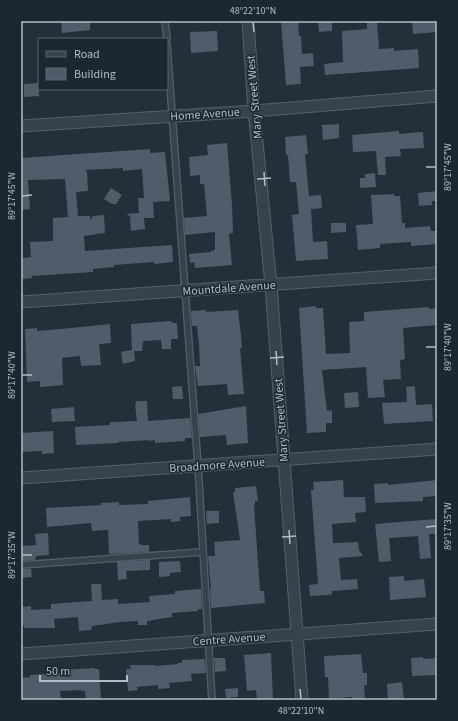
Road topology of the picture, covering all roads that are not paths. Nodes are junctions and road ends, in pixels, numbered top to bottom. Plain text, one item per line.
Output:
1 (165, 21) edge
2 (248, 21) edge
3 (167, 38) edge
4 (168, 59) edge
5 (437, 96) edge
6 (254, 111) junction
7 (172, 116) junction
8 (21, 126) edge
9 (437, 273) edge
10 (271, 285) junction
11 (185, 291) junction
12 (21, 302) edge
13 (437, 449) edge
14 (284, 460) junction
15 (198, 466) junction
16 (21, 478) edge
17 (202, 552) junction
18 (21, 565) edge
19 (437, 624) edge
20 (297, 634) junction
21 (208, 640) junction
22 (21, 654) edge
23 (212, 700) edge
24 (302, 700) edge

1 - 3 lane
2 - 6 street, Mary Street West
4 - 7 lane
5 - 6 street, Home Avenue
6 - 7 street, Home Avenue
6 - 10 street, Mary Street West
7 - 8 street, Home Avenue
7 - 11 lane
9 - 10 street, Mountdale Avenue
10 - 11 street, Mountdale Avenue
10 - 14 street, Mary Street West
11 - 12 street, Mountdale Avenue
11 - 15 lane
13 - 14 street, Broadmore Avenue
14 - 15 street, Broadmore Avenue
14 - 20 street, Mary Street West
15 - 16 street, Broadmore Avenue
15 - 17 lane
17 - 18 lane
17 - 21 lane
19 - 20 street, Centre Avenue
20 - 21 street, Centre Avenue
20 - 24 street, Mary Street West
21 - 22 street, Centre Avenue
21 - 23 lane

